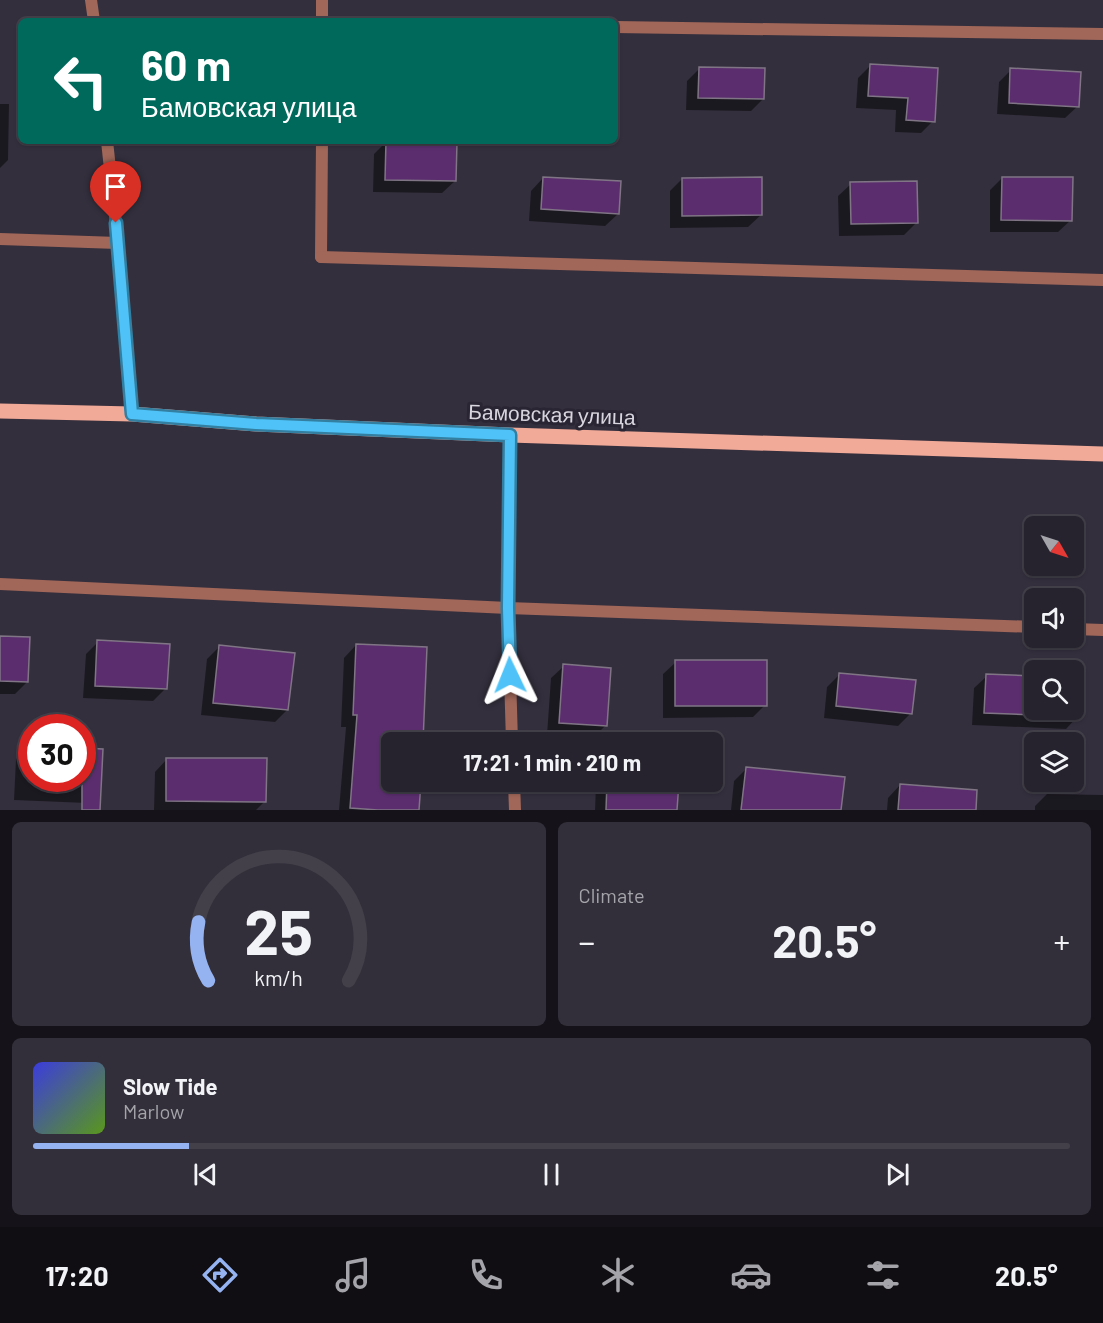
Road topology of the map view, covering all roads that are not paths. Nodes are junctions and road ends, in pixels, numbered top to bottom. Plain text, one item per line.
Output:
1 (91, 0) edge
2 (321, 0) edge
3 (94, 18) edge
4 (322, 18) edge
5 (618, 27) edge
6 (1103, 34) edge
7 (107, 144) edge
8 (322, 144) edge
9 (0, 239) edge
10 (118, 243) junction
11 (1103, 280) edge
12 (0, 411) edge
13 (132, 414) junction
14 (510, 435) junction
15 (1103, 454) edge
16 (0, 584) edge
17 (508, 608) junction
18 (1024, 627) edge
19 (1084, 629) edge
20 (1103, 630) edge
21 (512, 732) edge
22 (514, 792) edge
23 (515, 810) edge

1 - 3 street
2 - 4 street
5 - 6 street
7 - 10 street
8 - 11 street
9 - 10 street
10 - 13 street
12 - 13 main road, Бамовская улица
13 - 14 main road, Бамовская улица
14 - 15 main road, Бамовская улица
14 - 17 street
16 - 17 street
17 - 18 street
17 - 21 street
19 - 20 street
22 - 23 street

